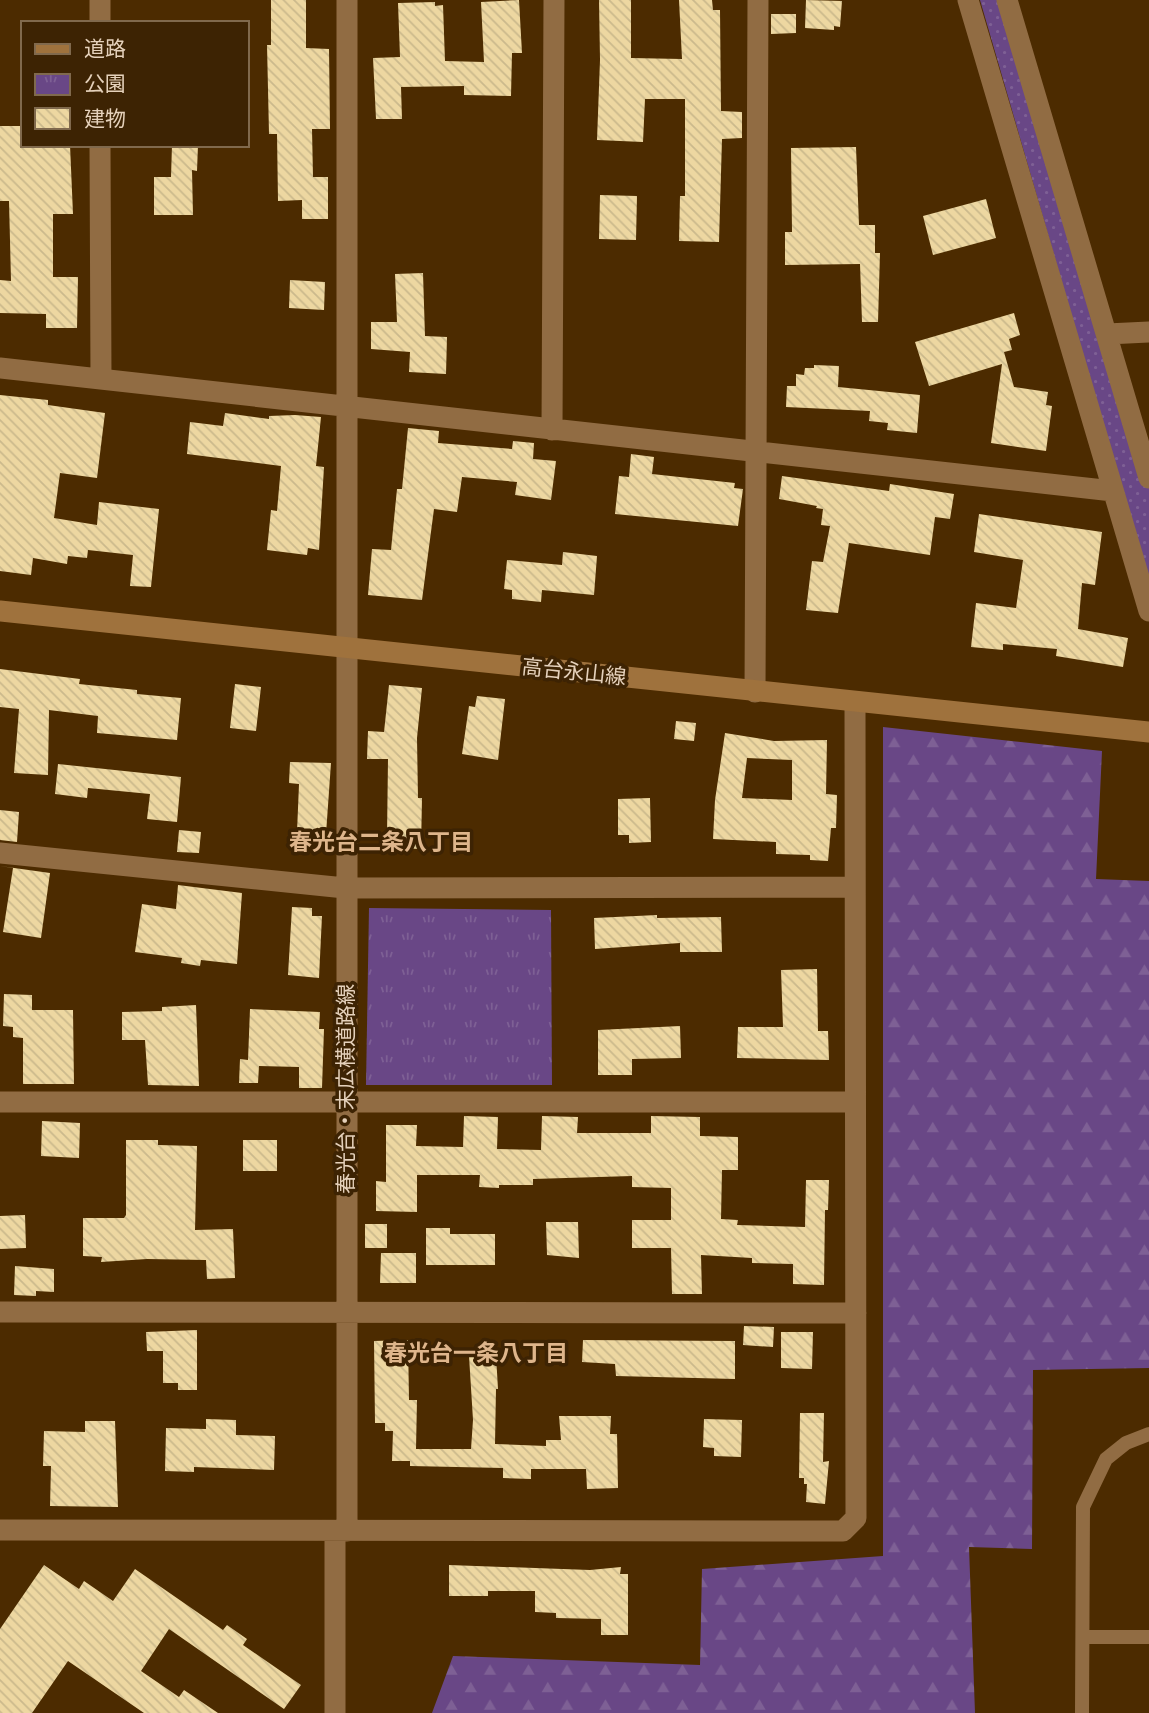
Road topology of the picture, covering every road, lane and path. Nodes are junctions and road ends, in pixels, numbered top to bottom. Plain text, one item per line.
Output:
1 (100, 0) edge
2 (347, 0) edge
3 (554, 0) edge
4 (758, 0) edge
5 (968, 0) edge
6 (1007, 0) edge
7 (100, 21) edge
8 (100, 147) edge
9 (1149, 332) edge
10 (1107, 334) junction
11 (0, 368) edge
12 (101, 379) junction
13 (348, 405) junction
14 (552, 430) junction
15 (758, 451) junction
16 (1149, 478) edge
17 (1113, 491) junction
18 (0, 611) edge
19 (1149, 611) edge
20 (347, 647) junction
21 (755, 692) junction
22 (855, 703) junction
23 (1149, 732) edge
24 (0, 853) edge
25 (854, 887) junction
26 (345, 888) junction
27 (0, 1102) edge
28 (855, 1102) junction
29 (347, 1103) junction
30 (0, 1312) edge
31 (346, 1313) junction
32 (856, 1313) junction
33 (1149, 1434) edge
34 (0, 1530) edge
35 (341, 1531) junction
36 (1083, 1637) junction
37 (1149, 1637) edge
38 (335, 1713) edge
39 (1082, 1713) edge

1 - 7 street
2 - 13 street, 春光台・末広横道路線
3 - 14 street
4 - 15 street
5 - 17 street
6 - 10 street
8 - 12 street
9 - 10 street
10 - 16 street
11 - 12 street
12 - 13 street
13 - 14 street
13 - 20 street, 春光台・末広横道路線
14 - 15 street
15 - 17 street
15 - 21 street
17 - 19 street
18 - 20 street, 高台永山線
20 - 21 street, 高台永山線
20 - 26 street, 春光台・末広横道路線
21 - 22 street, 高台永山線
22 - 23 street, 高台永山線
22 - 25 street
24 - 26 street
25 - 26 street
25 - 28 street
26 - 29 street, 春光台・末広横道路線
27 - 29 street
28 - 29 street
28 - 32 street
29 - 31 street, 春光台・末広横道路線
30 - 31 street
31 - 32 street
31 - 35 street, 春光台・末広横道路線
32 - 35 street
33 - 36 lane
34 - 35 street
35 - 38 street, 春光台・末広横道路線
36 - 37 lane
36 - 39 lane

